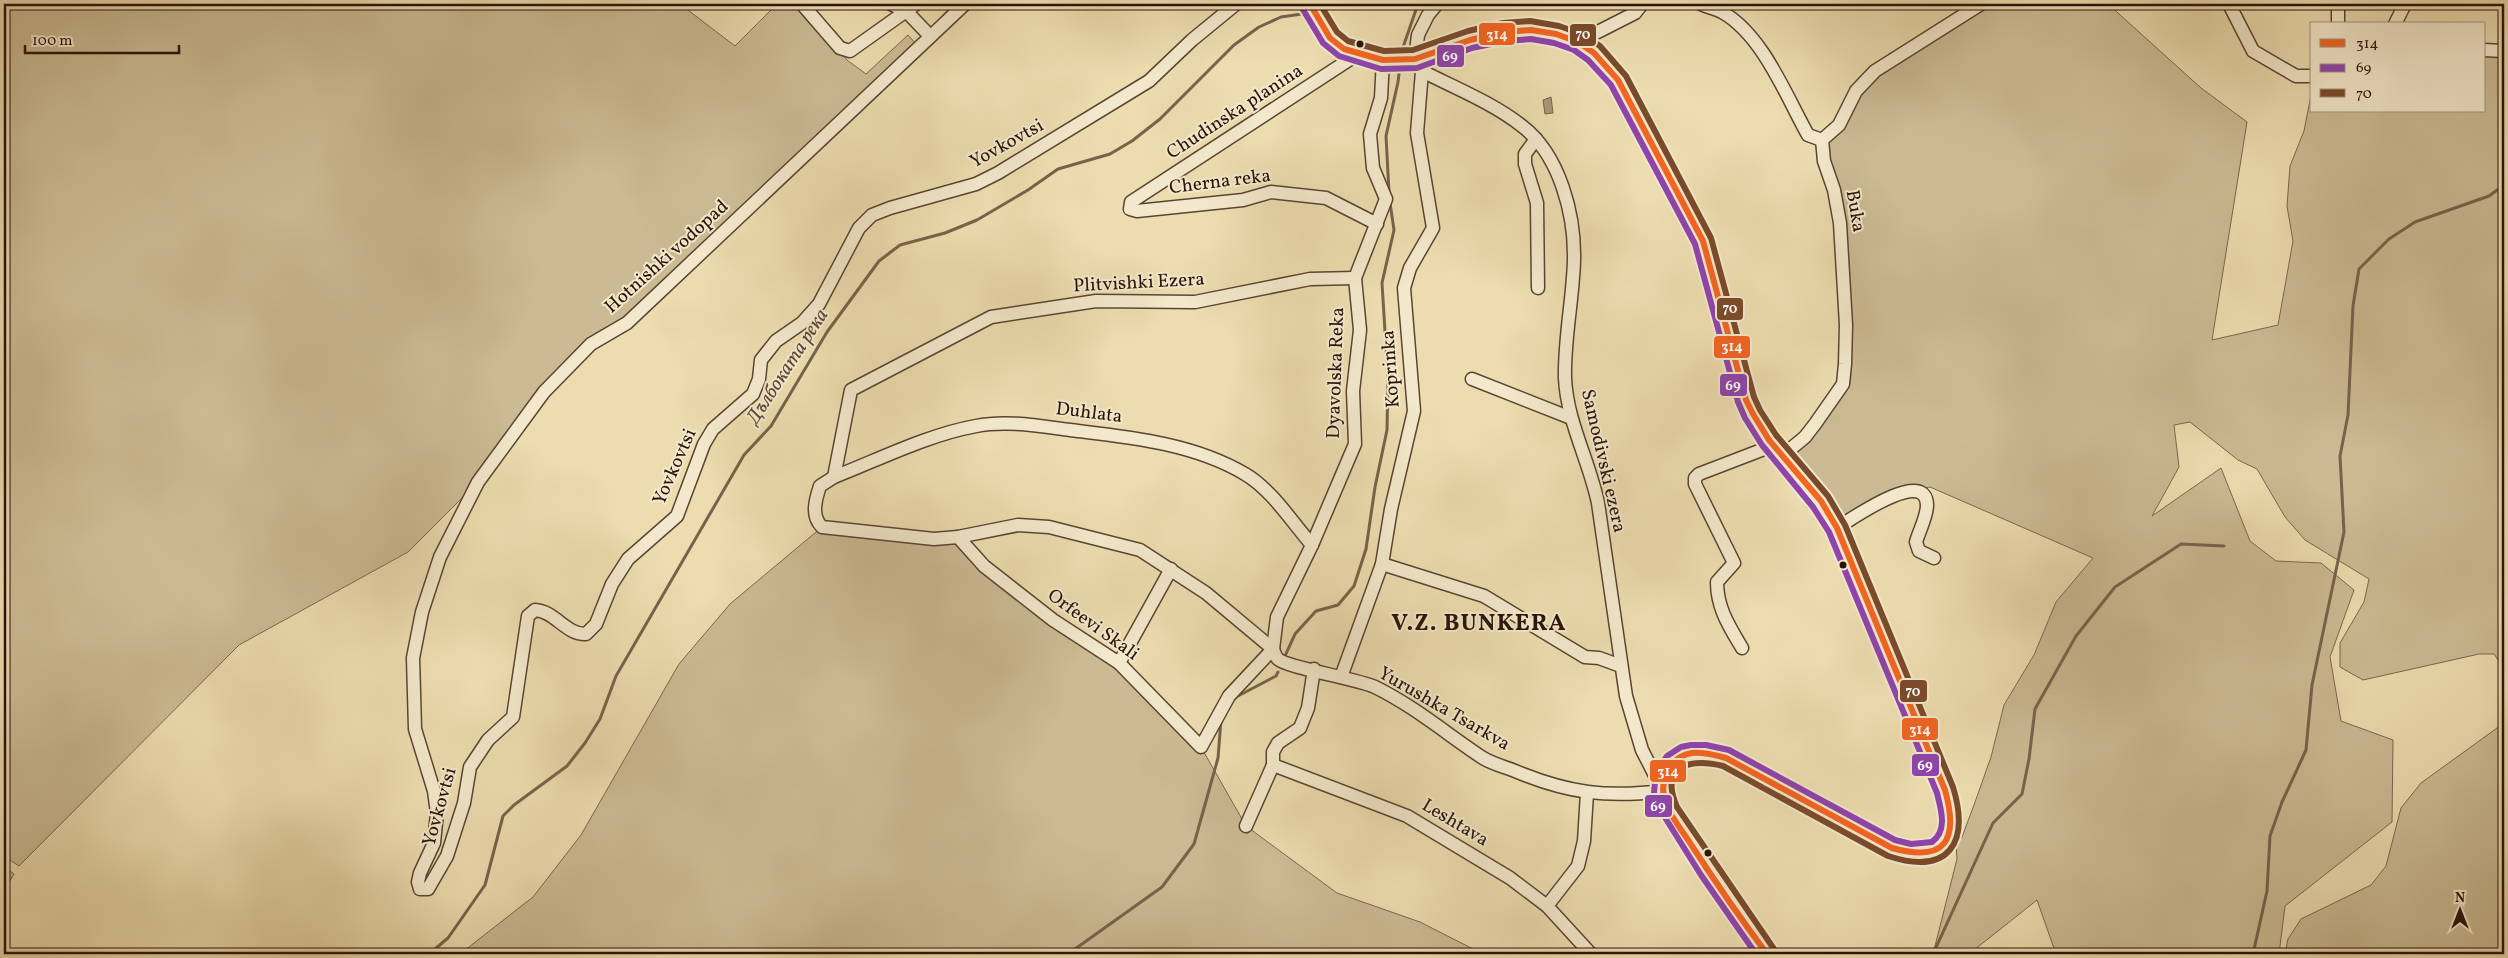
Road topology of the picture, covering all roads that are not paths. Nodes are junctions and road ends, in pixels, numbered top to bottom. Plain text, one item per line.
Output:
1 (802, 4) edge
2 (891, 4) edge
3 (965, 4) edge
4 (1236, 4) edge
5 (1310, 4) edge
6 (1438, 4) edge
7 (1642, 4) edge
8 (1701, 4) edge
9 (1981, 4) edge
10 (2229, 4) edge
11 (2338, 4) edge
12 (2405, 4) edge
13 (912, 8) edge
14 (2338, 22) edge
15 (2396, 22) edge
16 (930, 36) junction
17 (1578, 42) junction
18 (2486, 50) edge
19 (2504, 52) edge
20 (1358, 54) junction
21 (1383, 60) junction
22 (1419, 65) junction
23 (2310, 76) edge
24 (1536, 139) junction
25 (1822, 140) junction
26 (1132, 202) joint
27 (1377, 224) junction
28 (1356, 278) junction
29 (1538, 288) dead end
30 (1472, 379) dead end
31 (1571, 418) junction
32 (1777, 451) junction
33 (834, 477) junction
34 (1837, 528) junction
35 (958, 537) junction
36 (1312, 545) junction
37 (1934, 558) dead end
38 (1382, 564) junction
39 (1171, 569) junction
40 (1742, 648) dead end
41 (1273, 649) junction
42 (1119, 663) junction
43 (1621, 666) junction
44 (1314, 669) junction
45 (1341, 677) junction
46 (1273, 764) junction
47 (1663, 791) junction
48 (1587, 793) junction
49 (1246, 826) dead end
50 (420, 889) joint
51 (1547, 906) junction
52 (1591, 954) edge
53 (1767, 954) edge

1 - 13 street
2 - 13 street
3 - 16 street, Hotnishki vodopad
4 - 50 street, Yovkovtsi
5 - 20 street
6 - 22 street, Koprinka
7 - 17 street
8 - 25 street
9 - 25 street
10 - 23 street
11 - 14 street
12 - 15 street
13 - 16 street
16 - 50 street, Hotnishki vodopad
17 - 22 street
17 - 32 street
18 - 19 street
20 - 21 street
20 - 26 street, Chudinska planina
21 - 22 street
21 - 27 street, Dyavolska Reka
22 - 24 street, Samodivski ezera
22 - 38 street, Koprinka
24 - 29 street
24 - 31 street, Samodivski ezera
25 - 32 street, Buka
26 - 27 street, Cherna reka
27 - 28 street, Dyavolska Reka
28 - 33 street, Plitvishki Ezera
28 - 36 street, Dyavolska Reka
30 - 31 street
31 - 43 street, Samodivski ezera
32 - 34 street
32 - 40 street, Buka
33 - 35 street, Yurushka Tsarkva
33 - 36 street, Duhlata
34 - 37 street
34 - 47 street
35 - 39 street, Yurushka Tsarkva
35 - 42 street, Orfeevi Skali
36 - 41 street, Dyavolska Reka
38 - 43 street
38 - 45 street, Koprinka
39 - 41 street, Yurushka Tsarkva
39 - 42 street
41 - 42 street, Orfeevi Skali
41 - 44 street, Yurushka Tsarkva
43 - 47 street, Samodivski ezera
44 - 45 street, Yurushka Tsarkva
44 - 46 street
45 - 48 street, Yurushka Tsarkva
46 - 49 street
46 - 51 street, Leshtava
47 - 48 street, Yurushka Tsarkva
47 - 53 street
48 - 51 street
51 - 52 street, Leshtava

